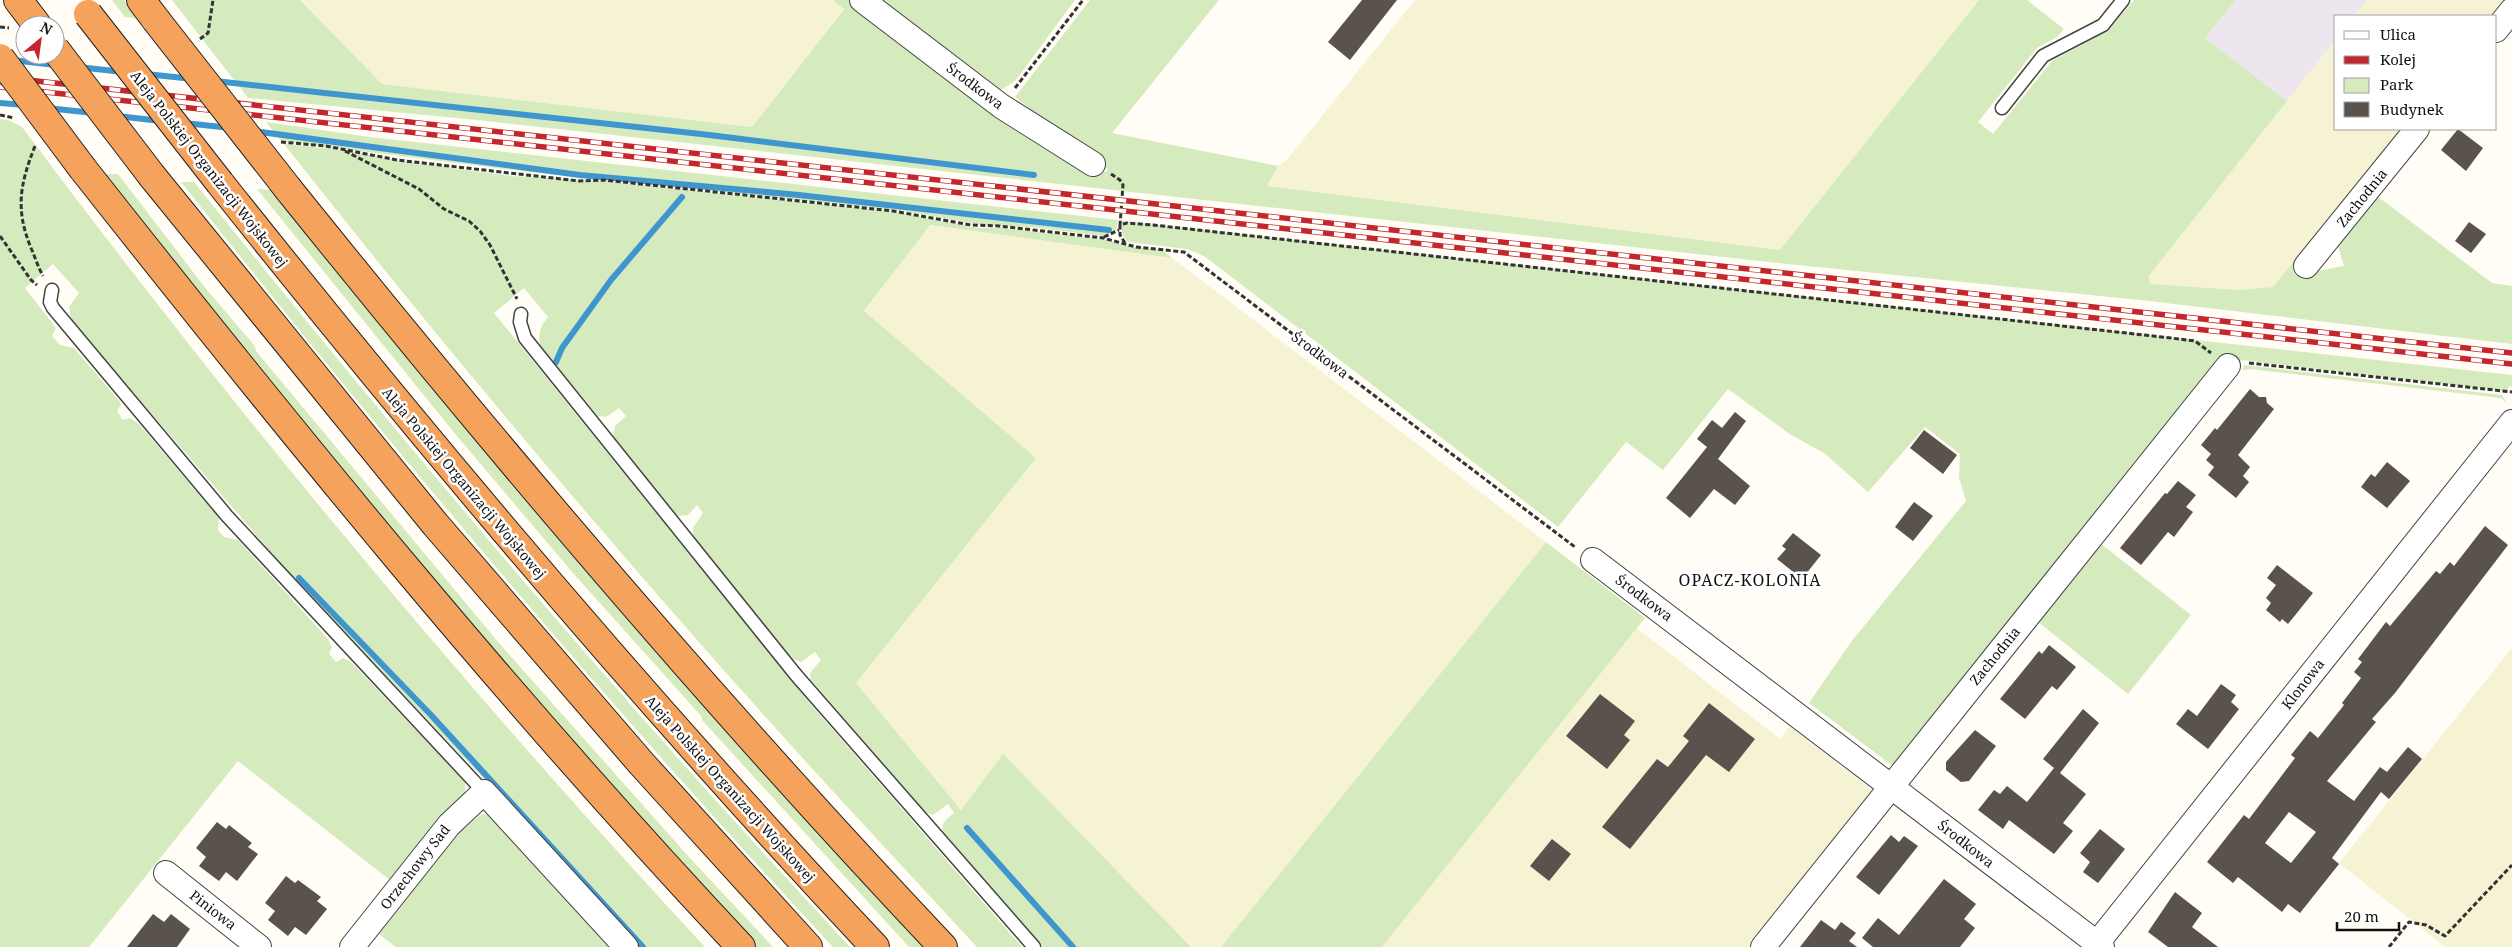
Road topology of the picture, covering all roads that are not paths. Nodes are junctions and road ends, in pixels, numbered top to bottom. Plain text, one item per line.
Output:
1 (862, 0) edge
2 (2123, 0) edge
3 (82, 7) edge
4 (148, 10) edge
5 (2512, 10) edge
6 (2497, 29) edge
7 (0, 58) edge
8 (65, 62) edge
9 (2002, 108) dead end
10 (2416, 130) edge
11 (1093, 164) dead end
12 (2306, 266) dead end
13 (52, 292) road end
14 (521, 314) road end
15 (2228, 366) road end
16 (2512, 422) edge
17 (1592, 560) road end
18 (1891, 786) junction
19 (484, 792) junction
20 (166, 873) dead end
21 (2098, 946) edge
22 (260, 947) edge
23 (352, 947) edge
24 (626, 947) edge
25 (740, 947) edge
26 (808, 947) edge
27 (875, 947) edge
28 (943, 947) edge
29 (1034, 947) edge
30 (1762, 947) edge

1 - 11 street, Środkowa
2 - 9 lane
3 - 27 highway, Aleja Polskiej Organizacji Wojskowej, bridge
4 - 28 highway, bridge
5 - 6 street
7 - 25 highway, bridge
8 - 26 highway, bridge
10 - 12 street, Zachodnia
13 - 19 lane
14 - 29 lane
15 - 18 street, Zachodnia
16 - 21 street, Klonowa
17 - 18 street, Środkowa
18 - 21 street, Środkowa
18 - 30 street, Zachodnia
19 - 23 street, Orzechowy Sad
19 - 24 street
20 - 22 street, Piniowa

